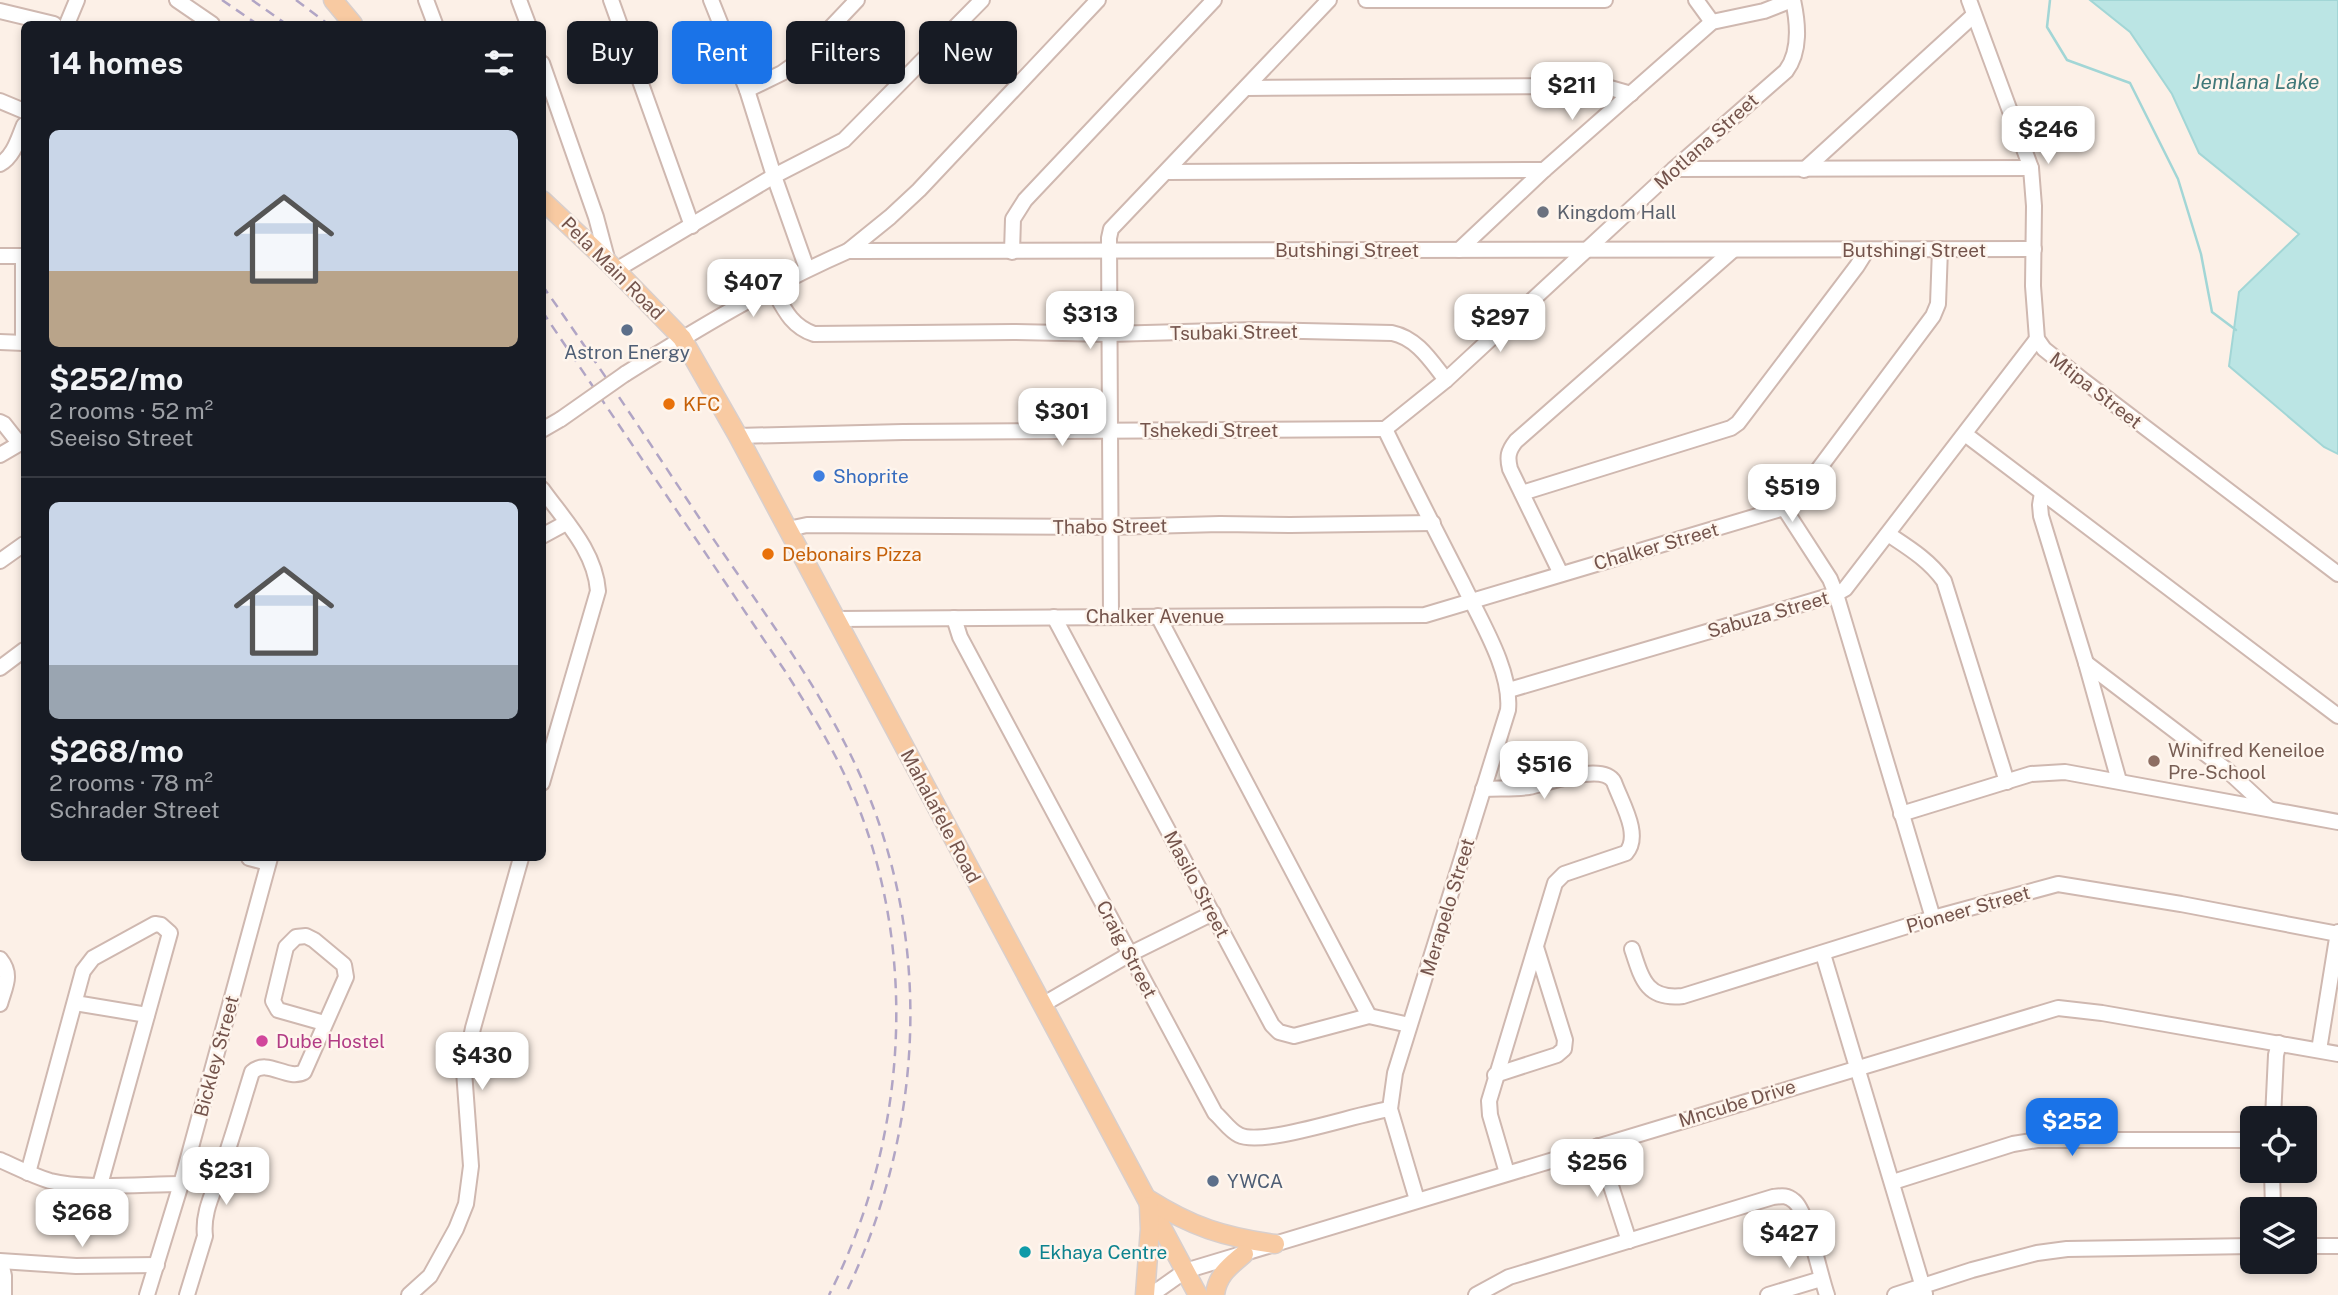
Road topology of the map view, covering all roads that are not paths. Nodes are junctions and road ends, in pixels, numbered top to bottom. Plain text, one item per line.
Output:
1 (77, 0) edge
2 (177, 0) edge
3 (333, 0) edge
4 (426, 0) edge
5 (519, 0) edge
6 (611, 0) edge
7 (711, 0) edge
8 (857, 0) edge
9 (982, 0) edge
10 (1098, 0) edge
11 (1214, 0) edge
12 (1329, 0) edge
13 (1366, 0) edge
14 (1605, 0) edge
15 (1696, 0) edge
16 (1793, 0) edge
17 (1969, 0) edge
18 (0, 11) edge
19 (1975, 15) junction
20 (42, 21) edge
21 (68, 21) edge
22 (208, 21) edge
23 (350, 21) edge
24 (434, 21) edge
25 (527, 21) edge
26 (1712, 22) junction
27 (546, 74) edge
28 (1246, 88) junction
29 (747, 90) junction
30 (1631, 94) junction
31 (0, 101) edge
32 (21, 110) edge
33 (21, 132) edge
34 (0, 164) edge
35 (2031, 168) junction
36 (1674, 169) junction
37 (1544, 170) junction
38 (1804, 170) junction
39 (1167, 172) junction
40 (774, 176) junction
41 (546, 204) edge
42 (692, 226) junction
43 (1588, 249) junction
44 (1940, 249) junction
45 (2034, 249) junction
46 (1109, 250) junction
47 (1459, 250) junction
48 (1867, 250) junction
49 (848, 251) junction
50 (1732, 251) junction
51 (1012, 252) junction
52 (0, 256) edge
53 (21, 256) edge
54 (612, 266) junction
55 (807, 269) junction
56 (773, 289) junction
57 (1110, 334) junction
58 (682, 338) junction
59 (2037, 339) junction
60 (0, 342) edge
61 (21, 342) edge
62 (1446, 380) junction
63 (0, 422) edge
64 (549, 423) edge
65 (1385, 429) junction
66 (1110, 430) junction
67 (1965, 434) junction
68 (738, 436) junction
69 (21, 441) edge
70 (21, 443) edge
71 (0, 455) edge
72 (1522, 493) junction
73 (2042, 493) junction
74 (546, 495) edge
75 (1784, 508) junction
76 (566, 523) junction
77 (1433, 523) junction
78 (1110, 527) junction
79 (788, 529) junction
80 (546, 534) edge
81 (1888, 534) junction
82 (21, 546) edge
83 (0, 561) edge
84 (1561, 574) junction
85 (2338, 574) edge
86 (1836, 594) junction
87 (1471, 603) junction
88 (1111, 616) junction
89 (1158, 616) junction
90 (1054, 617) junction
91 (954, 618) junction
92 (837, 619) junction
93 (21, 652) edge
94 (2086, 663) junction
95 (0, 668) edge
96 (1509, 690) junction
97 (2338, 716) edge
98 (546, 769) edge
99 (2119, 781) junction
100 (2007, 782) junction
101 (1483, 789) junction
102 (2269, 809) junction
103 (1901, 814) junction
104 (2338, 822) edge
105 (269, 861) edge
106 (520, 861) edge
107 (1213, 913) junction
108 (1933, 918) junction
109 (2338, 933) edge
110 (1536, 947) junction
111 (1632, 949) dead end
112 (1130, 954) junction
113 (1823, 954) junction
114 (0, 959) edge
115 (0, 1003) edge
116 (75, 1003) junction
117 (1042, 1005) junction
118 (147, 1015) junction
119 (1369, 1016) junction
120 (324, 1023) junction
121 (1409, 1025) junction
122 (2280, 1043) junction
123 (2319, 1050) junction
124 (2338, 1054) edge
125 (1858, 1067) junction
126 (1495, 1076) junction
127 (2274, 1106) edge
128 (1390, 1108) junction
129 (2240, 1140) edge
130 (1598, 1146) junction
131 (0, 1160) edge
132 (221, 1172) junction
133 (28, 1173) junction
134 (1507, 1173) junction
135 (1893, 1182) junction
136 (181, 1184) junction
137 (234, 1184) dead end
138 (100, 1185) junction
139 (1148, 1199) junction
140 (1418, 1200) junction
141 (1629, 1241) junction
142 (1275, 1244) junction
143 (2240, 1246) edge
144 (2317, 1246) edge
145 (2338, 1246) edge
146 (1244, 1254) junction
147 (1, 1262) edge
148 (157, 1265) junction
149 (1185, 1270) junction
150 (1821, 1279) junction
151 (1924, 1291) edge
152 (4, 1295) edge
153 (147, 1295) edge
154 (187, 1295) edge
155 (408, 1295) edge
156 (1145, 1295) edge
157 (1151, 1295) edge
158 (1198, 1295) edge
159 (1215, 1295) edge
160 (1476, 1295) edge
161 (1768, 1295) edge
162 (1826, 1295) edge
163 (1895, 1295) edge

1 - 21 street
2 - 22 street
3 - 23 main road
4 - 24 street
5 - 25 street
6 - 42 street
7 - 29 street
8 - 29 street
9 - 40 street
10 - 49 street
11 - 51 street
12 - 28 street
13 - 14 street
15 - 26 street
16 - 26 street
16 - 36 street, Motlana Street
17 - 19 street, Mtipa Street
18 - 20 street
19 - 35 street, Mtipa Street
19 - 38 street
26 - 30 street
27 - 54 street
28 - 30 street
28 - 39 street
29 - 40 street
30 - 37 street
31 - 32 street
33 - 34 street
35 - 38 street
35 - 45 street, Mtipa Street
36 - 38 street
36 - 43 street, Motlana Street
37 - 39 street
37 - 47 street
39 - 46 street
40 - 42 street
40 - 55 street
41 - 54 main road, Pela Main Road
42 - 54 street
43 - 47 street, Butshingi Street
43 - 50 street, Butshingi Street
43 - 62 street, Motlana Street
44 - 45 street, Butshingi Street
44 - 48 street, Butshingi Street
44 - 75 street, Chalker Street
45 - 59 street, Mtipa Street
46 - 47 street, Butshingi Street
46 - 51 street, Butshingi Street
46 - 57 street
48 - 50 street, Butshingi Street
48 - 72 street
49 - 51 street, Butshingi Street
49 - 55 street, Butshingi Street
50 - 72 street
52 - 53 street
54 - 58 main road, Pela Main Road
55 - 56 street, Butshingi Street
56 - 57 street, Tsubaki Street
56 - 58 street, Butshingi Street
57 - 62 street, Tsubaki Street
57 - 66 street
58 - 64 street, Butshingi Street, bridge
58 - 68 main road, Mahalafele Road
59 - 67 street, Sabuza Street
59 - 85 street, Mtipa Street
60 - 61 street
62 - 65 street, Motlana Street
63 - 69 street
65 - 66 street, Tshekedi Street
65 - 77 street, Merapelo Street
66 - 68 street, Tshekedi Street
66 - 78 street
67 - 73 street
67 - 81 street, Sabuza Street
68 - 79 main road, Mahalafele Road
70 - 71 street
72 - 84 street
73 - 94 street
73 - 97 street
74 - 76 street
75 - 84 street, Chalker Street
75 - 86 street
76 - 80 street
76 - 98 street
77 - 78 street, Thabo Street
77 - 87 street, Merapelo Street
78 - 79 street, Thabo Street
78 - 88 street
79 - 92 main road, Mahalafele Road
81 - 86 street, Sabuza Street
81 - 100 street
82 - 83 street
84 - 87 street, Chalker Street
86 - 96 street, Sabuza Street
86 - 103 street
87 - 89 street, Chalker Avenue
87 - 96 street, Merapelo Street
88 - 89 street, Chalker Avenue
88 - 90 street, Chalker Avenue
89 - 119 street
90 - 91 street, Chalker Avenue
90 - 107 street, Masilo Street
91 - 92 street, Chalker Avenue
91 - 112 street, Craig Street
92 - 117 main road, Mahalafele Road
93 - 95 street
94 - 99 street
94 - 102 street
96 - 101 street, Merapelo Street
99 - 100 street
99 - 102 street
100 - 103 street
101 - 110 street
101 - 121 street, Merapelo Street
102 - 104 street
103 - 108 street
105 - 136 street, Bickley Street
106 - 155 street
107 - 112 street
107 - 119 street, Masilo Street
108 - 109 street, Pioneer Street
108 - 113 street, Pioneer Street
109 - 123 street
110 - 126 street
110 - 126 street
111 - 113 street, Pioneer Street
112 - 117 street
112 - 128 street, Craig Street
113 - 125 street
114 - 115 street
116 - 118 street
116 - 118 street
116 - 133 street
117 - 139 main road, Mahalafele Road
118 - 138 street
119 - 121 street, Masilo Street
120 - 120 street
120 - 132 street
121 - 128 street, Merapelo Street
122 - 123 street, Mncube Drive
122 - 125 street, Mncube Drive
122 - 127 street
123 - 124 street, Mncube Drive
125 - 130 street, Mncube Drive
125 - 135 street
126 - 134 street
128 - 140 street, Merapelo Street
129 - 135 street
130 - 134 street, Mncube Drive
130 - 141 street
131 - 133 street
132 - 137 street
132 - 154 street
133 - 138 street
134 - 140 street, Mncube Drive
135 - 151 street
136 - 138 street
136 - 148 street, Bickley Street
139 - 142 main road
139 - 149 main road, Mahalafele Road
139 - 156 main road
140 - 142 street, Mncube Drive
141 - 150 street
141 - 160 street
142 - 146 street, Mncube Drive
143 - 151 street
144 - 145 street
146 - 149 street, Mncube Drive
146 - 159 main road
147 - 148 street
147 - 152 street
148 - 153 street, Bickley Street
149 - 157 street, Mncube Drive
149 - 158 main road, Mahalafele Road
150 - 161 street
150 - 162 street
151 - 163 street

